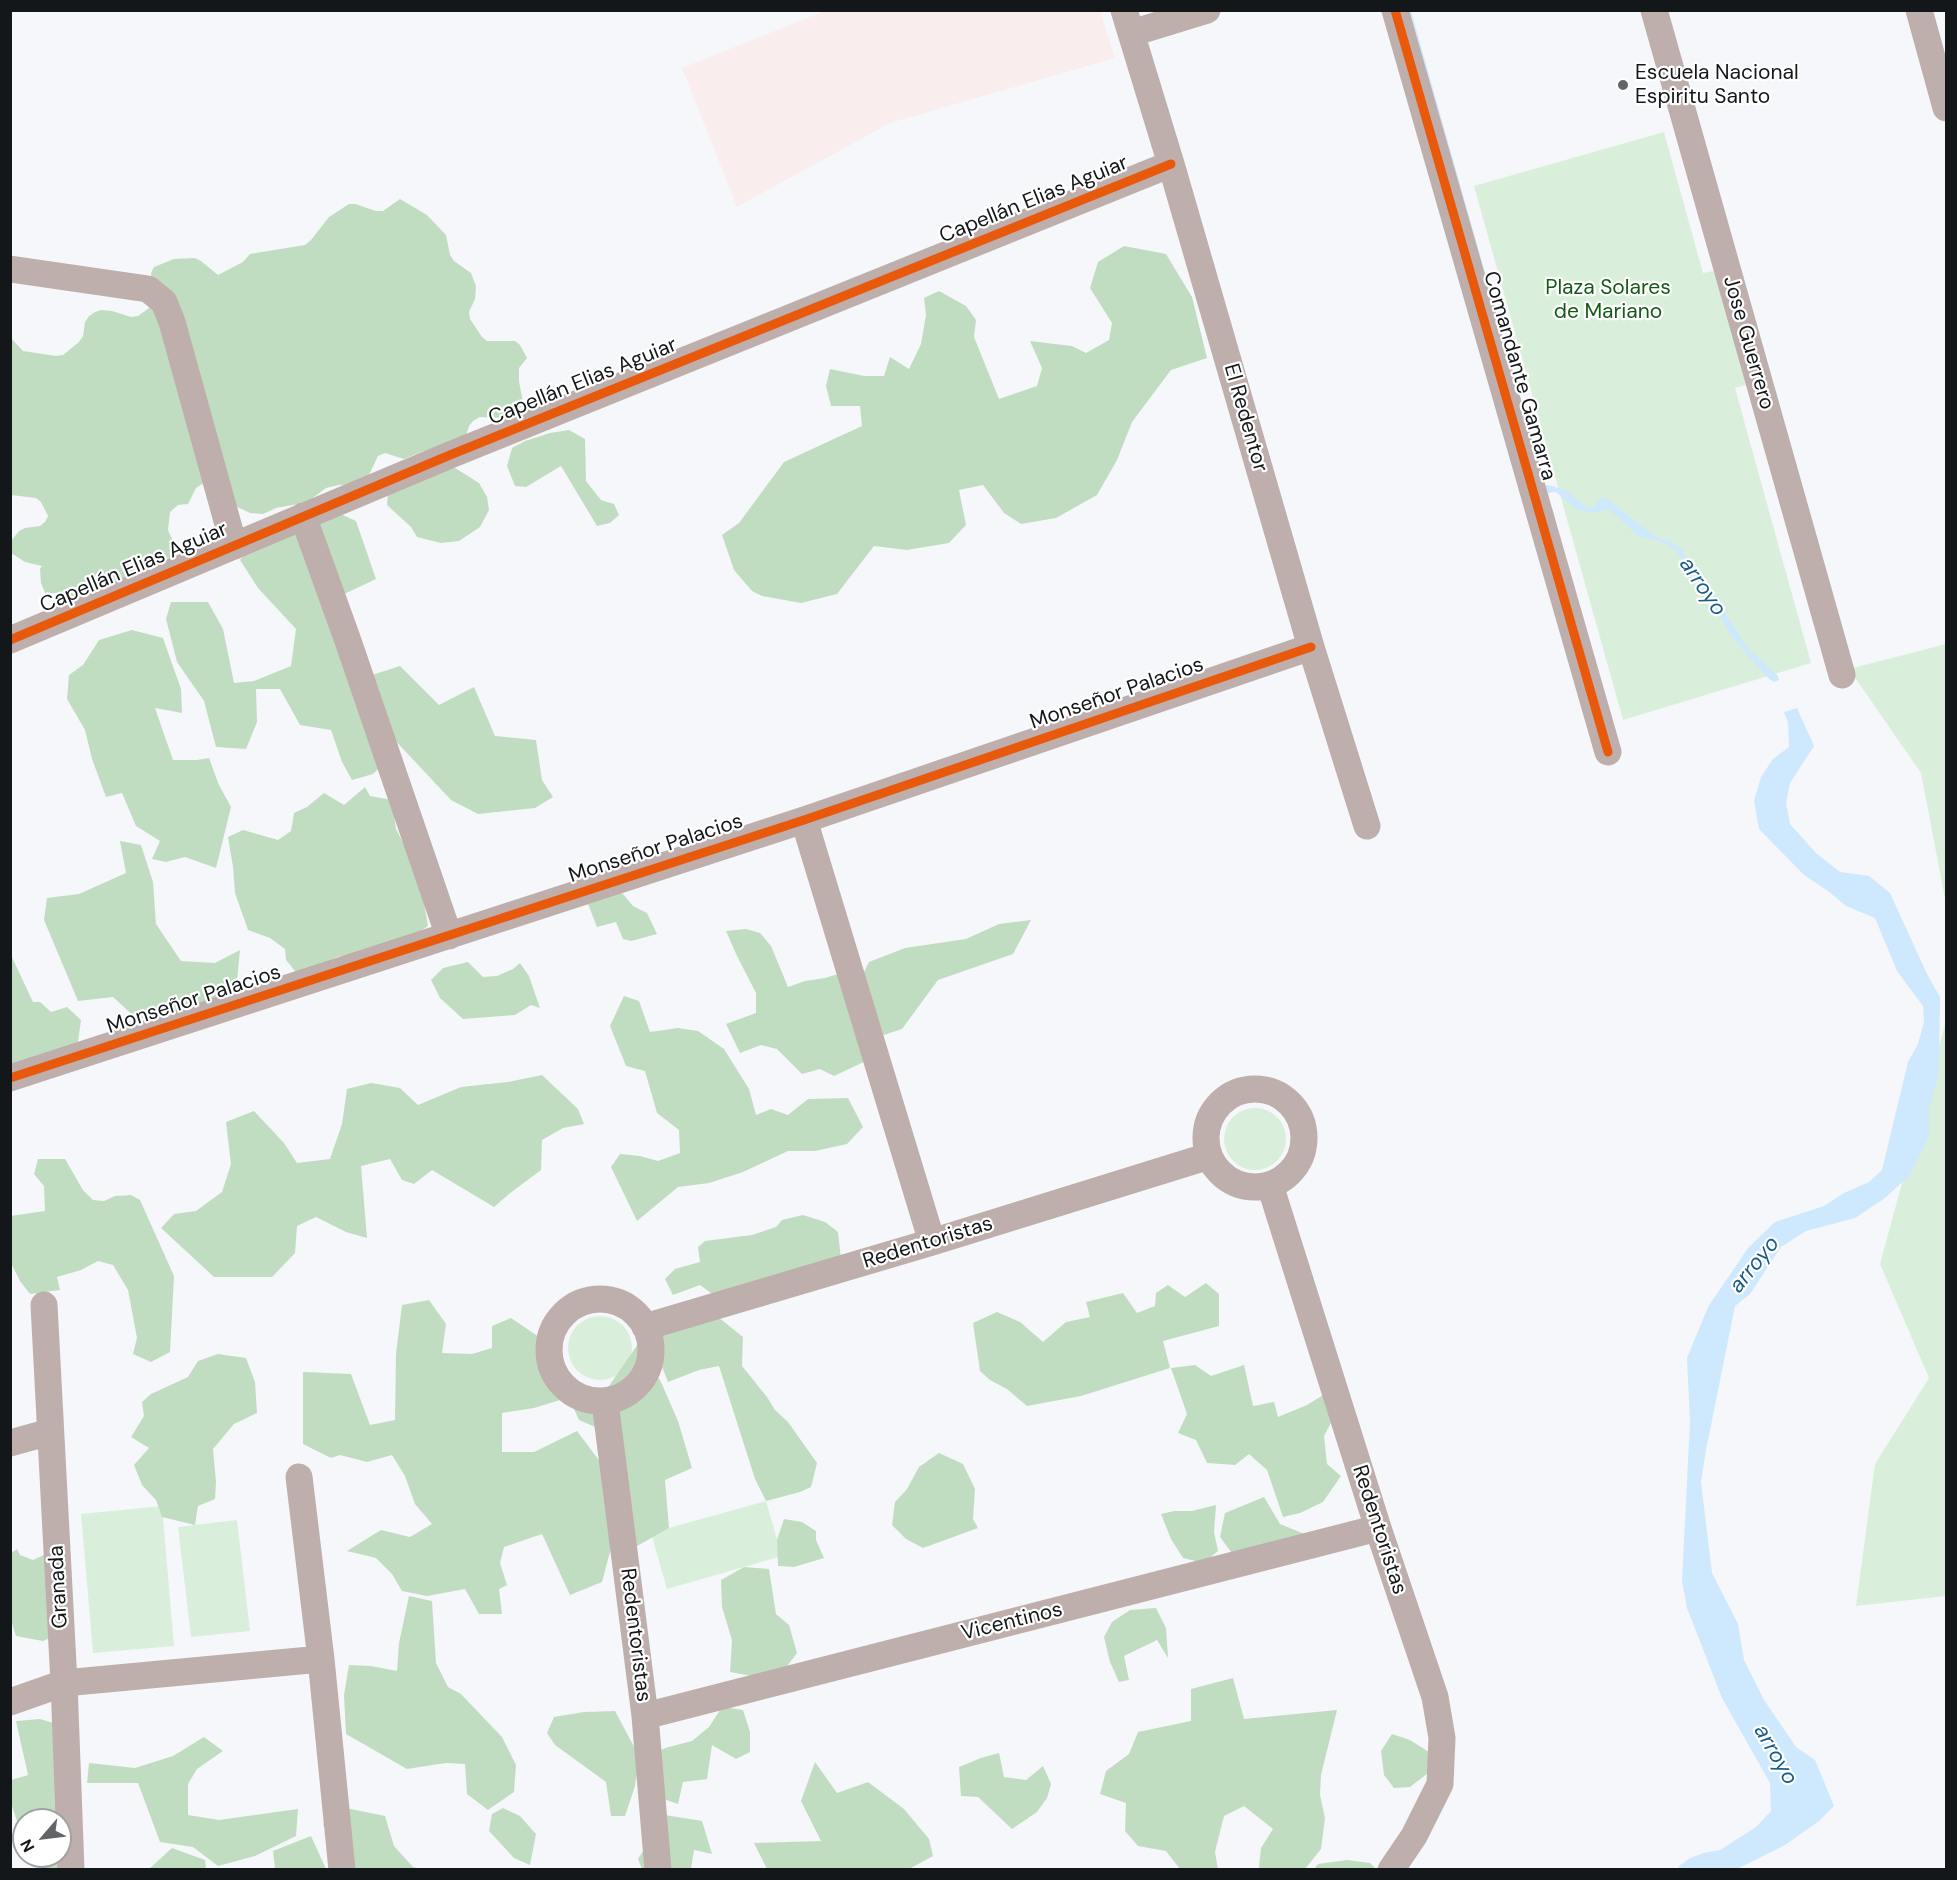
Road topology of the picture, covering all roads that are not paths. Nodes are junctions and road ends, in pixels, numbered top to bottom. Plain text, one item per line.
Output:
1 (1207, 10) edge
2 (1395, 10) edge
3 (1654, 10) edge
4 (1919, 10) edge
5 (1128, 22) edge
6 (1947, 108) edge
7 (1171, 164) junction
8 (10, 269) edge
9 (303, 516) junction
10 (234, 546) junction
11 (10, 640) edge
12 (1311, 647) junction
13 (1842, 675) dead end
14 (1608, 752) dead end
15 (804, 820) junction
16 (1367, 826) dead end
17 (449, 936) junction
18 (10, 1078) edge
19 (1209, 1156) junction
20 (1270, 1185) junction
21 (932, 1242) junction
22 (44, 1305) dead end
23 (645, 1327) junction
24 (605, 1402) junction
25 (50, 1432) junction
26 (10, 1443) edge
27 (299, 1477) dead end
28 (1378, 1528) junction
29 (321, 1659) junction
30 (64, 1683) junction
31 (10, 1702) edge
32 (645, 1716) junction
33 (72, 1869) edge
34 (342, 1869) edge
35 (658, 1869) edge
36 (1391, 1869) edge

1 - 5 street
2 - 14 street, Comandante Gamarra
3 - 13 street, Jose Guerrero
4 - 6 street
5 - 7 street, El Redentor
7 - 9 street, Capellán Elias Aguiar
7 - 12 street, El Redentor
8 - 10 street
9 - 10 street, Capellán Elias Aguiar
9 - 17 street
10 - 11 street, Capellán Elias Aguiar
12 - 15 street, Monseñor Palacios
12 - 16 street, El Redentor
15 - 17 street, Monseñor Palacios
15 - 21 street
17 - 18 street, Monseñor Palacios
19 - 20 street
19 - 20 street
19 - 21 street, Redentoristas
20 - 28 street, Redentoristas
21 - 23 street, Redentoristas
22 - 25 street, Granada
23 - 24 street
23 - 24 street
24 - 32 street, Redentoristas
25 - 26 street
25 - 30 street, Granada
27 - 29 street
28 - 32 street, Vicentinos
28 - 36 street, Redentoristas
29 - 30 street
29 - 34 street
30 - 31 street
30 - 33 street, Granada
32 - 35 street, Redentoristas

